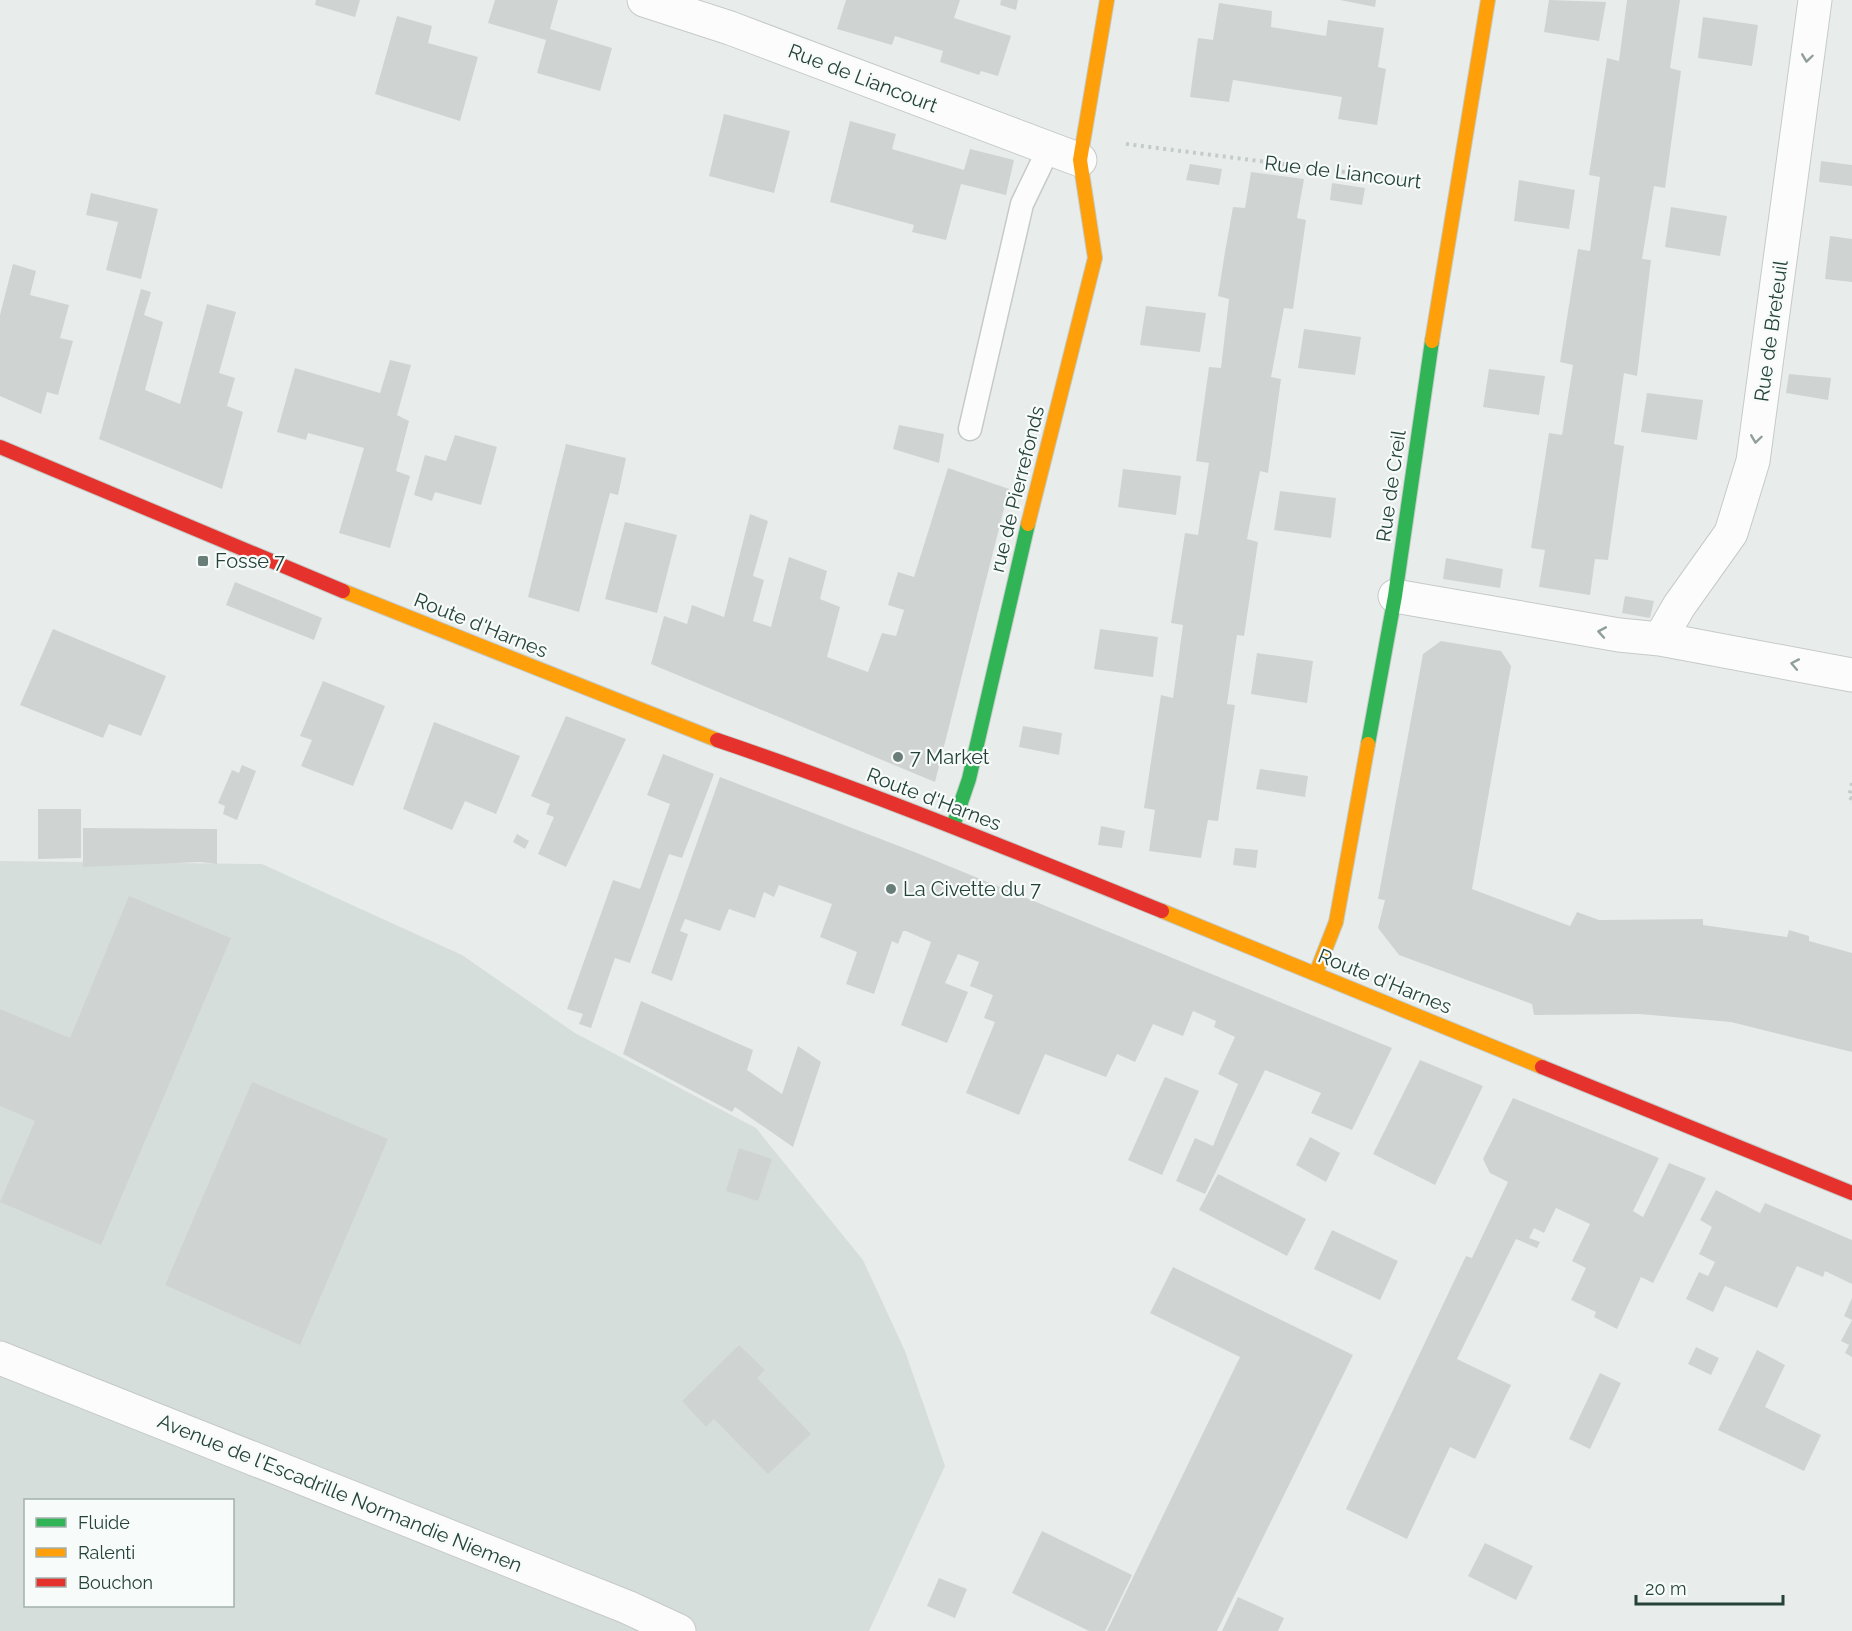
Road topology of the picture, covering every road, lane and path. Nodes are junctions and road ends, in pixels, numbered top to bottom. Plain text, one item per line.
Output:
1 (644, 0) edge
2 (1107, 0) edge
3 (1488, 0) edge
4 (1815, 0) edge
5 (733, 14) edge
6 (1049, 148) junction
7 (1083, 150) junction
8 (1458, 187) junction
9 (970, 429) dead end
10 (0, 447) edge
11 (1395, 596) junction
12 (1660, 639) junction
13 (1852, 675) edge
14 (1852, 783) edge
15 (1852, 799) edge
16 (953, 826) junction
17 (1316, 973) junction
18 (1852, 1193) edge
19 (0, 1358) edge
20 (679, 1631) edge

1 - 5 street, Rue de Liancourt
2 - 7 main road
3 - 8 main road, Rue de Creil
4 -> 12 street, Rue de Breteuil
5 - 6 street, Rue de Liancourt
6 - 7 street, Rue de Liancourt
6 - 9 lane
7 - 8 path, Rue de Liancourt
7 - 16 main road, rue de Pierrefonds
8 - 11 main road, Rue de Creil
10 - 16 main road, Route d'Harnes
12 -> 11 street
11 - 17 main road, Rue de Creil
13 -> 12 street
14 - 15 path
16 - 17 main road, Route d'Harnes
17 - 18 main road, Route d'Harnes
19 - 20 street, Avenue de l'Escadrille Normandie Niemen

